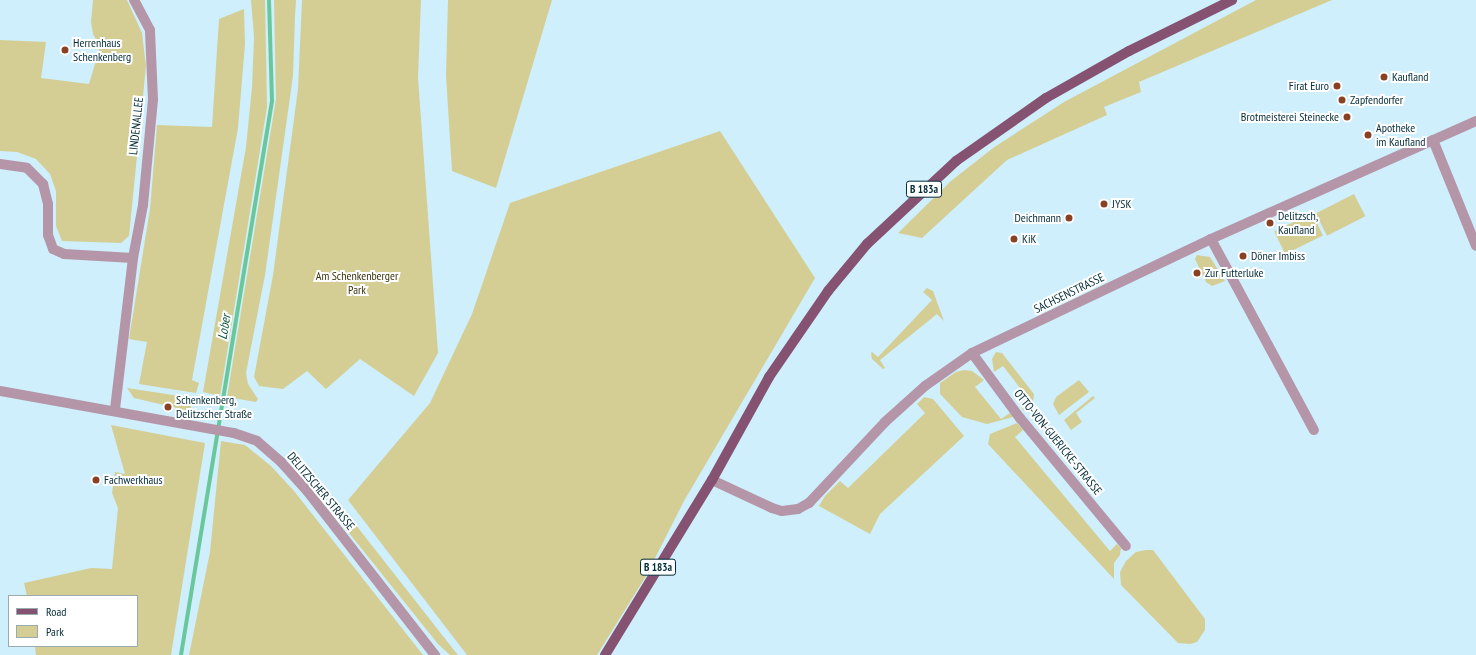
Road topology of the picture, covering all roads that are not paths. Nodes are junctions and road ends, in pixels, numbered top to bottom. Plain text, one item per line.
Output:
1 (134, 0) edge
2 (1232, 0) edge
3 (1476, 121) edge
4 (1433, 140) junction
5 (0, 164) edge
6 (1211, 239) junction
7 (1476, 246) edge
8 (133, 258) junction
9 (972, 354) junction
10 (0, 391) edge
11 (115, 410) junction
12 (1314, 430) dead end
13 (712, 480) junction
14 (1126, 546) dead end
15 (435, 655) edge
16 (605, 655) edge

1 - 8 street, LINDENALLEE
2 - 13 main road, B 183a
3 - 4 street, SACHSENSTRASSE
4 - 6 street, SACHSENSTRASSE
4 - 7 street
5 - 8 street
6 - 9 street, SACHSENSTRASSE
6 - 12 street
8 - 11 street, LINDENALLEE
9 - 13 street, SACHSENSTRASSE
9 - 14 street, OTTO-VON-GUERICKE-STRASSE
10 - 11 street, DELITZSCHER STRASSE
11 - 15 street, DELITZSCHER STRASSE
13 - 16 main road, B 183a

